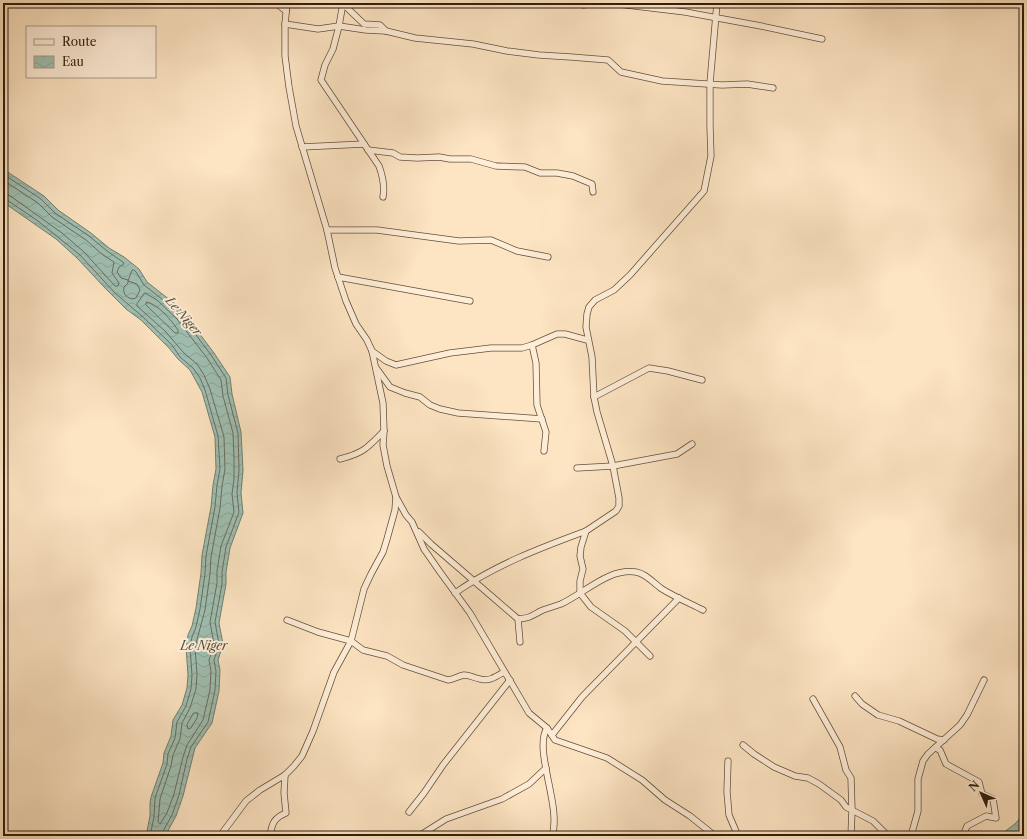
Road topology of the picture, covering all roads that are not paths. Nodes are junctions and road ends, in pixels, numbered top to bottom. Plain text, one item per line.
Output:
1 (276, 3) edge
2 (287, 3) edge
3 (577, 3) edge
4 (597, 3) edge
5 (718, 3) edge
6 (343, 4) edge
7 (286, 11) junction
8 (716, 18) junction
9 (285, 24) junction
10 (339, 26) junction
11 (386, 31) junction
12 (822, 39) dead end
13 (710, 83) junction
14 (773, 88) dead end
15 (364, 144) junction
16 (302, 147) junction
17 (368, 150) junction
18 (593, 192) dead end
19 (383, 197) dead end
20 (327, 230) junction
21 (548, 257) dead end
22 (338, 277) junction
23 (470, 301) dead end
24 (587, 340) junction
25 (532, 345) junction
26 (372, 351) junction
27 (376, 367) junction
28 (702, 380) dead end
29 (594, 397) junction
30 (542, 419) junction
31 (384, 431) junction
32 (692, 444) dead end
33 (544, 451) dead end
34 (340, 459) dead end
35 (613, 466) junction
36 (577, 468) dead end
37 (396, 497) junction
38 (412, 522) junction
39 (586, 531) junction
40 (473, 580) junction
41 (455, 593) junction
42 (580, 593) junction
43 (679, 598) junction
44 (703, 610) dead end
45 (518, 619) junction
46 (287, 620) dead end
47 (351, 641) junction
48 (520, 642) dead end
49 (636, 642) junction
50 (650, 656) dead end
51 (504, 672) junction
52 (510, 680) junction
53 (984, 680) dead end
54 (855, 696) dead end
55 (813, 699) dead end
56 (547, 728) junction
57 (552, 735) junction
58 (944, 740) junction
59 (743, 745) dead end
60 (934, 748) junction
61 (728, 761) dead end
62 (546, 768) junction
63 (285, 775) junction
64 (852, 810) junction
65 (409, 812) dead end
66 (220, 836) edge
67 (270, 836) edge
68 (420, 836) edge
69 (552, 836) edge
70 (715, 836) edge
71 (738, 836) edge
72 (851, 836) edge
73 (888, 836) edge
74 (911, 836) edge
75 (963, 836) edge

1 - 7 street
2 - 7 street
3 - 4 street
4 - 8 street
5 - 8 street
6 - 10 street
6 - 11 street
7 - 9 street
8 - 12 street
8 - 13 street
9 - 10 street
9 - 16 street
10 - 11 street
10 - 15 street
11 - 13 street
13 - 14 street
13 - 24 street
15 - 16 street
15 - 17 street
16 - 20 street
17 - 18 street
17 - 19 street
20 - 21 street
20 - 22 street
22 - 23 street
22 - 26 street
24 - 25 street
24 - 29 street
25 - 26 street
25 - 30 street
26 - 27 street
27 - 30 street
27 - 31 street
28 - 29 street
29 - 35 street
30 - 33 street
31 - 34 street
31 - 37 street
32 - 35 street
35 - 36 street
35 - 39 street
37 - 38 street
37 - 47 street
38 - 40 street
38 - 41 street
39 - 40 street
39 - 42 street
40 - 41 street
40 - 45 street
41 - 51 street
42 - 43 street
42 - 45 street
42 - 49 street
43 - 44 street
43 - 49 street
45 - 48 street
46 - 47 street
47 - 51 street
47 - 63 street
49 - 50 street
49 - 57 street
51 - 52 street
52 - 56 street
52 - 65 street
53 - 58 street
54 - 58 street
55 - 64 street
56 - 57 street
56 - 62 street
57 - 70 street
58 - 60 street
59 - 64 street
60 - 74 street
60 - 75 street
61 - 71 street
62 - 68 street
62 - 69 street
63 - 66 street
63 - 67 street
64 - 72 street
64 - 73 street

